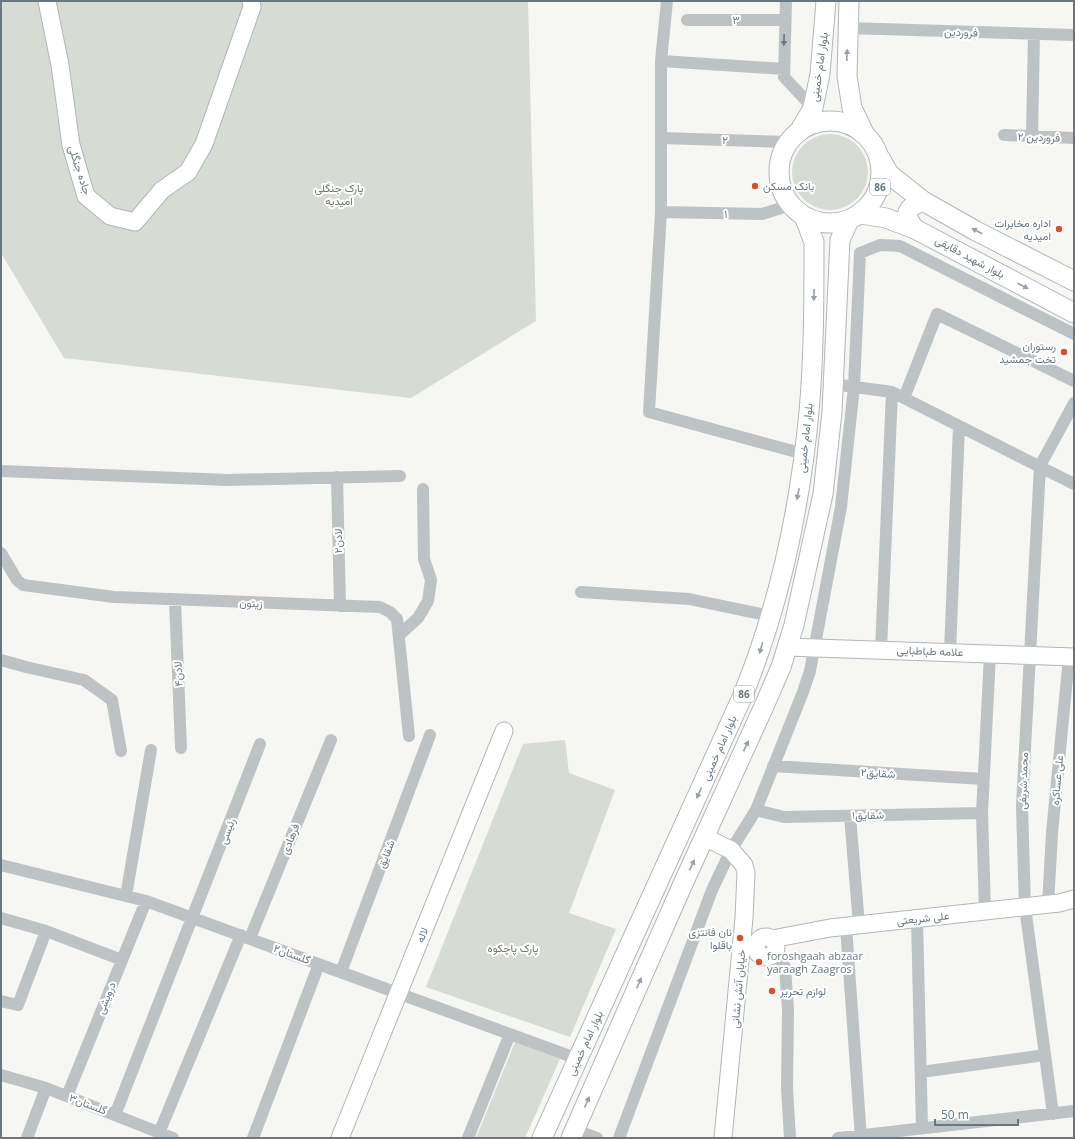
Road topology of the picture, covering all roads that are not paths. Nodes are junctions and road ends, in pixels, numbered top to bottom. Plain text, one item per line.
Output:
1 (47, 1) edge
2 (251, 1) edge
3 (667, 1) edge
4 (786, 1) edge
5 (826, 1) edge
6 (849, 1) edge
7 (687, 20) dead end
8 (785, 20) junction
9 (848, 28) junction
10 (1034, 34) junction
11 (1074, 35) edge
12 (661, 61) junction
13 (784, 69) junction
14 (818, 83) junction
15 (848, 84) junction
16 (813, 108) junction
17 (864, 133) junction
18 (1004, 135) dead end
19 (794, 136) junction
20 (1032, 136) junction
21 (662, 138) junction
22 (1074, 138) edge
23 (880, 156) junction
24 (923, 201) junction
25 (797, 211) junction
26 (661, 212) junction
27 (855, 217) junction
28 (915, 229) junction
29 (814, 273) junction
30 (838, 274) junction
31 (1074, 281) edge
32 (1074, 313) edge
33 (1074, 334) edge
34 (1074, 381) edge
35 (833, 384) junction
36 (854, 387) junction
37 (892, 392) junction
38 (904, 398) junction
39 (1074, 403) edge
40 (959, 426) junction
41 (804, 454) junction
42 (1040, 466) junction
43 (1, 471) edge
44 (400, 476) dead end
45 (337, 477) junction
46 (1074, 484) edge
47 (423, 488) dead end
48 (1, 553) edge
49 (581, 592) dead end
50 (175, 600) junction
51 (340, 606) junction
52 (770, 616) junction
53 (399, 635) junction
54 (787, 647) junction
55 (814, 649) junction
56 (882, 650) junction
57 (950, 652) junction
58 (990, 654) junction
59 (1029, 655) junction
60 (1071, 657) edge
61 (1, 660) edge
62 (504, 731) dead end
63 (430, 735) dead end
64 (408, 736) dead end
65 (331, 740) dead end
66 (260, 744) dead end
67 (181, 748) dead end
68 (151, 750) dead end
69 (121, 752) dead end
70 (773, 766) junction
71 (984, 779) junction
72 (756, 810) junction
73 (982, 813) junction
74 (850, 816) junction
75 (684, 827) junction
76 (704, 837) junction
77 (731, 850) junction
78 (1, 865) edge
79 (126, 896) junction
80 (146, 900) junction
81 (1074, 900) edge
82 (1048, 904) junction
83 (1025, 907) junction
84 (985, 911) junction
85 (1, 918) edge
86 (193, 918) junction
87 (744, 918) junction
88 (917, 918) junction
89 (853, 926) junction
90 (46, 930) junction
91 (245, 937) junction
92 (766, 946) junction
93 (122, 960) junction
94 (319, 964) junction
95 (740, 969) junction
96 (341, 972) junction
97 (399, 992) junction
98 (1, 1001) edge
99 (510, 1034) junction
100 (1045, 1055) junction
101 (578, 1059) junction
102 (921, 1072) junction
103 (1, 1075) edge
104 (46, 1088) junction
105 (67, 1096) junction
106 (1052, 1114) junction
107 (115, 1115) junction
108 (1073, 1115) edge
109 (922, 1128) junction
110 (159, 1132) junction
111 (573, 1134) edge
112 (861, 1137) edge
113 (27, 1138) edge
114 (173, 1138) edge
115 (253, 1138) edge
116 (340, 1138) edge
117 (468, 1138) edge
118 (542, 1138) edge
119 (596, 1138) edge
120 (619, 1138) edge
121 (723, 1138) edge
122 (790, 1138) edge
123 (838, 1138) edge

1 - 2 street, جاده جنگلی
3 - 12 street
4 - 8 street
5 - 14 main road, بلوار امام خمینی / 86
6 - 9 main road, 86
7 - 8 street, ۳
8 -> 13 street
9 - 10 street, فروردین
15 -> 9 main road, 86
10 - 11 street, فروردین
10 - 20 street
12 - 13 street
12 - 21 street
13 - 16 street
14 - 15 main road
14 - 16 main road, بلوار امام خمینی / 86
15 - 17 main road, 86
16 - 19 main road, بلوار امام خمینی / 86
17 - 19 main road, 86
17 - 23 main road, 86
18 - 20 street, فروردین ۲
19 - 21 street, ۲
19 - 25 main road, 86
20 - 22 street, فروردین ۲
21 - 26 street
23 - 24 main road
23 - 27 main road, 86
24 - 28 main road
31 -> 24 main road
25 - 26 street, ۱
25 - 27 main road
25 - 29 main road, بلوار امام خمینی / 86
26 - 41 street
27 - 28 main road, بلوار شهید دقایقی
27 - 30 main road, 86
28 -> 32 main road, بلوار شهید دقایقی
29 - 30 main road
29 -> 41 main road, بلوار امام خمینی / 86
30 - 35 main road, 86
33 - 36 street
34 - 38 street
35 - 36 street
35 - 54 main road, 86
36 - 37 street
36 - 55 street
37 - 38 street
37 - 56 street
38 - 40 street
39 - 42 street
40 - 42 street
40 - 57 street
41 -> 52 main road, بلوار امام خمینی / 86
42 - 46 street
42 - 59 street, محمد شریفی
43 - 45 street
44 - 45 street
45 - 51 street, لادن۲
47 - 53 street
48 - 50 street, زیتون
49 - 52 street
50 - 51 street, زیتون
50 - 67 street, لادن۴
51 - 53 street, زیتون
52 -> 75 main road, بلوار امام خمینی / 86
53 - 64 street, زیتون
54 - 55 street, علامه طباطبایی
76 -> 54 main road, 86
55 - 56 street, علامه طباطبایی
55 - 70 street
56 - 57 street, علامه طباطبایی
57 - 58 street, علامه طباطبایی
58 - 59 street, علامه طباطبایی
58 - 71 street
59 - 60 street, علامه طباطبایی
59 - 83 street, محمد شریفی
60 - 82 street, علی عساکره
61 - 69 street
62 - 97 street, لاله
63 - 96 street, شقایق
65 - 91 street, فرهادی
66 - 86 street, رئیسی
68 - 79 street
70 - 71 street, شقایق۲
70 - 72 street
71 - 73 street
72 - 74 street, شقایق۱
72 - 77 street
73 - 74 street, شقایق۱
73 - 84 street
74 - 89 street
75 - 76 main road
75 - 101 main road, بلوار امام خمینی / 86
76 - 77 street, خیابان آتش نشانی
111 -> 76 main road, 86
77 - 87 street, خیابان آتش نشانی
77 - 120 street
78 - 79 street, گلستان۲
79 - 80 street, گلستان۲
80 - 86 street, گلستان۲
80 - 93 street, درویشی
81 - 82 street, علی شریعتی
82 - 83 street, علی شریعتی
83 - 84 street, علی شریعتی
83 - 100 street, محمد شریفی
84 - 88 street, علی شریعتی
85 - 90 street
86 - 91 street, گلستان۲
86 - 107 street, رئیسی
87 - 92 street
87 - 95 street, خیابان آتش نشانی
88 - 89 street, علی شریعتی
88 - 102 street
89 - 92 street, علی شریعتی
89 - 112 street
90 - 93 street
90 - 98 street
91 - 94 street, گلستان۲
91 - 110 street, فرهادی
92 - 95 street
92 - 122 street
93 - 105 street, درویشی
94 - 96 street, گلستان۲
94 - 115 street
95 - 121 street, خیابان آتش نشانی
96 - 97 street, گلستان۲
97 - 99 street, گلستان۲
97 - 116 street, لاله
99 - 101 street, گلستان۲
99 - 117 street
100 - 102 street
100 - 106 street, محمد شریفی
101 - 118 main road, بلوار امام خمینی / 86
102 - 109 street
103 - 104 street, گلستان۳
104 - 105 street, گلستان۳
104 - 113 street
105 - 107 street, گلستان۳
106 - 108 street
106 - 109 street
107 - 110 street, گلستان۳
109 - 112 street
110 - 114 street, گلستان۳
111 - 119 street
112 - 123 street

